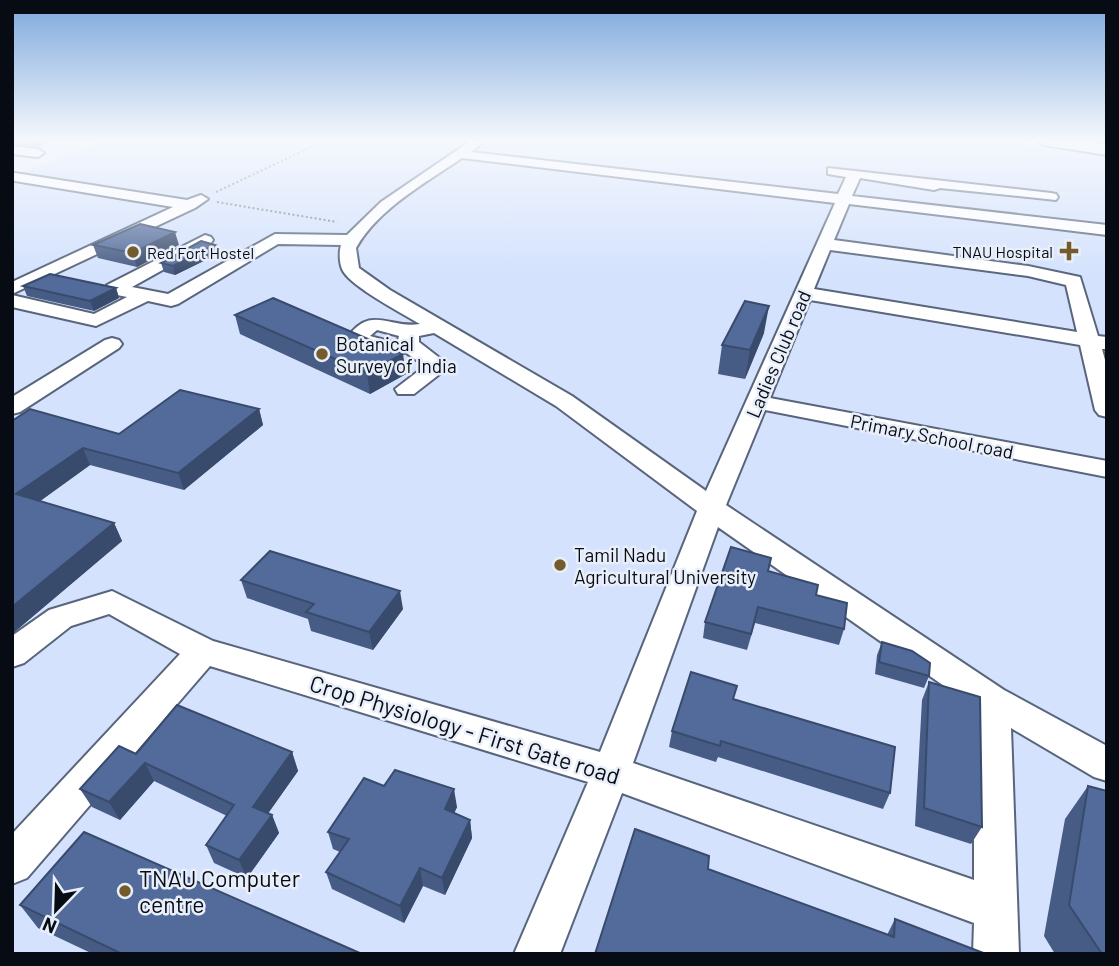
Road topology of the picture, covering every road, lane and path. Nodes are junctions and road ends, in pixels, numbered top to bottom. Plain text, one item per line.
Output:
1 (73, 185) edge
2 (231, 185) edge
3 (413, 185) edge
4 (729, 185) edge
5 (849, 185) edge
6 (988, 185) edge
7 (1014, 187) junction
8 (900, 190) dead end
9 (1051, 197) dead end
10 (843, 198) junction
11 (196, 202) junction
12 (917, 207) junction
13 (1019, 220) junction
14 (1107, 230) edge
15 (358, 233) junction
16 (205, 240) edge
17 (825, 244) junction
18 (12, 289) edge
19 (804, 293) junction
20 (145, 295) junction
21 (12, 302) edge
22 (437, 326) junction
23 (409, 338) joint
24 (1098, 342) edge
25 (112, 344) dead end
26 (406, 388) dead end
27 (757, 402) junction
28 (12, 407) edge
29 (1107, 410) edge
30 (1107, 469) edge
31 (711, 509) junction
32 (203, 651) junction
33 (12, 654) edge
34 (992, 700) junction
35 (1107, 765) edge
36 (611, 772) junction
37 (12, 863) edge
38 (995, 909) junction
39 (537, 954) edge
40 (996, 954) edge

1 - 11 street
2 - 11 path
3 - 15 street
4 - 10 street
5 - 10 street, Ladies Club road
6 - 7 street
7 - 9 street
7 - 13 street
8 - 12 street
10 - 12 street
10 - 17 street, Ladies Club road
11 - 15 path
11 - 18 street
12 - 13 street
13 - 14 street
15 - 20 street
15 - 22 street
16 - 20 street
17 - 19 street, Ladies Club road
17 - 24 street
19 - 24 street
19 - 27 street, Ladies Club road
20 - 21 street
22 - 23 street
22 - 31 street
23 - 26 street
24 - 29 street
25 - 28 street
27 - 30 street, Primary School road
27 - 31 street, Ladies Club road
31 - 34 street
31 - 36 street, Ladies Club road
32 - 33 street, Crop Physiology - First Gate road
32 - 36 street, Crop Physiology - First Gate road
32 - 37 street
34 - 35 street
34 - 38 street
36 - 38 street, Crop Physiology - First Gate road
36 - 39 street, Ladies Club road
38 - 40 street

